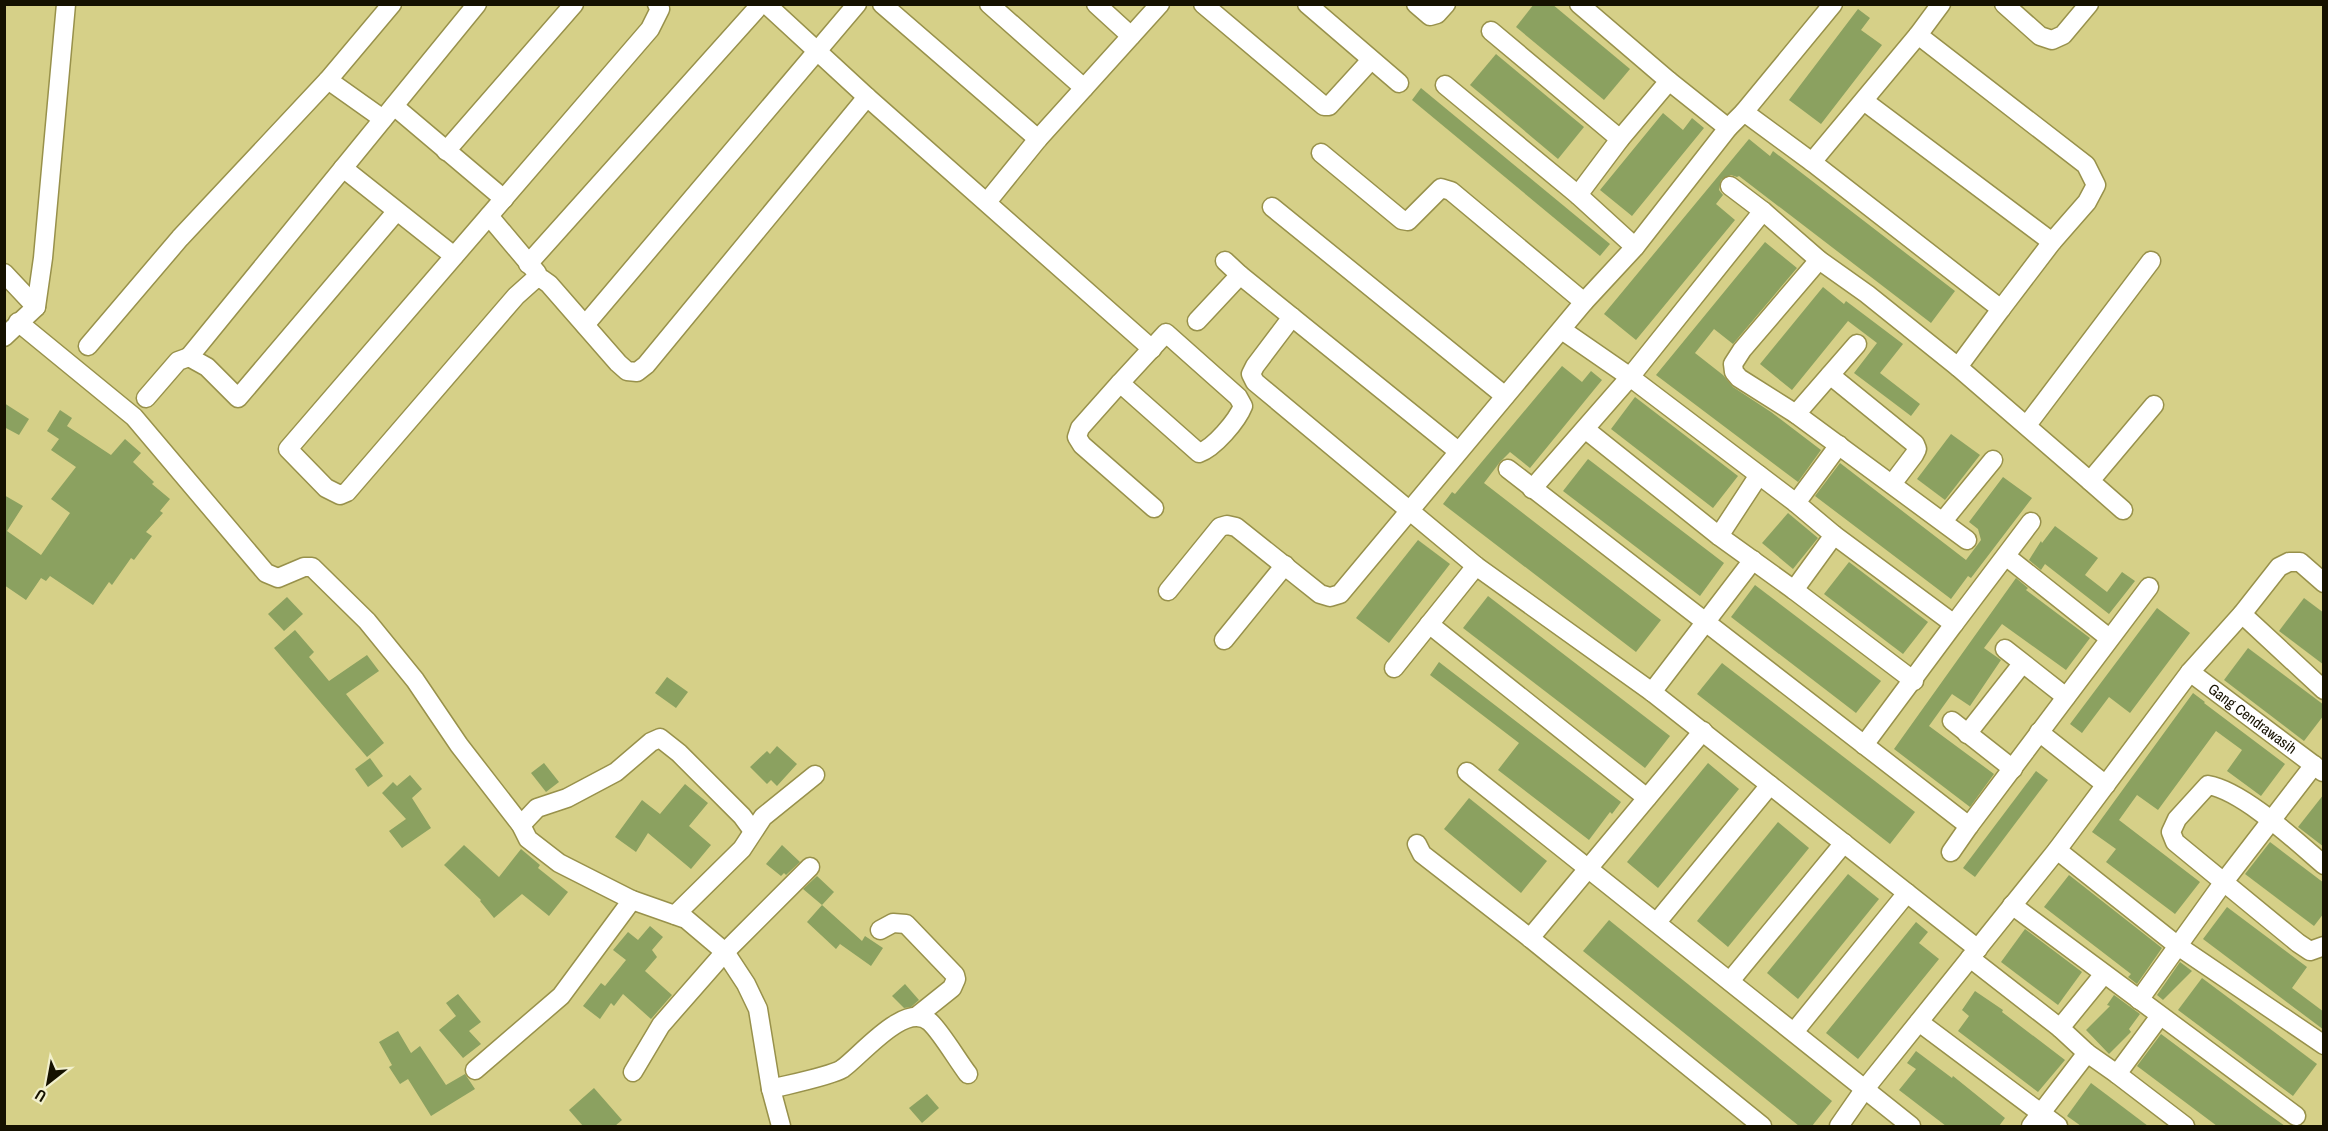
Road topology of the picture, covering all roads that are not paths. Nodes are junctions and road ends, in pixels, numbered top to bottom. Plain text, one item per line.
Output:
1 (66, 4) edge
2 (393, 4) edge
3 (477, 4) edge
4 (574, 4) edge
5 (657, 4) edge
6 (761, 4) edge
7 (766, 4) edge
8 (857, 4) edge
9 (882, 4) edge
10 (989, 4) edge
11 (1096, 4) edge
12 (1160, 4) edge
13 (1203, 4) edge
14 (1307, 4) edge
15 (1416, 4) edge
16 (1446, 4) edge
17 (1579, 4) edge
18 (1833, 4) edge
19 (1941, 4) edge
20 (2004, 4) edge
21 (2089, 4) edge
22 (1491, 31) dead end
23 (1918, 34) junction
24 (1131, 36) junction
25 (817, 50) junction
26 (1371, 60) junction
27 (328, 80) junction
28 (1669, 81) junction
29 (1399, 83) dead end
30 (1445, 85) dead end
31 (1084, 88) junction
32 (867, 97) junction
33 (1863, 101) junction
34 (1744, 112) junction
35 (388, 113) junction
36 (1728, 128) junction
37 (1038, 139) junction
38 (1620, 139) junction
39 (446, 151) junction
40 (1321, 153) dead end
41 (1812, 162) junction
42 (344, 168) junction
43 (1730, 186) dead end
44 (1578, 195) junction
45 (504, 199) junction
46 (987, 202) junction
47 (1272, 207) dead end
48 (1763, 211) junction
49 (396, 212) junction
50 (489, 216) junction
51 (2052, 242) junction
52 (1635, 247) junction
53 (454, 256) junction
54 (1819, 260) junction
55 (1225, 261) dead end
56 (2151, 261) dead end
57 (528, 264) junction
58 (4, 273) edge
59 (1240, 275) junction
60 (542, 279) junction
61 (1584, 302) junction
62 (36, 307) junction
63 (2001, 309) junction
64 (1292, 317) junction
65 (1197, 321) dead end
66 (18, 322) junction
67 (585, 325) junction
68 (1562, 330) junction
69 (4, 337) edge
70 (1857, 344) dead end
71 (88, 346) dead end
72 (1152, 349) junction
73 (189, 357) junction
74 (1958, 367) junction
75 (1830, 375) junction
76 (1630, 376) junction
77 (1120, 383) junction
78 (1505, 396) junction
79 (146, 398) dead end
80 (2154, 405) dead end
81 (1796, 414) junction
82 (2027, 425) junction
83 (1585, 429) junction
84 (1839, 446) junction
85 (1458, 451) junction
86 (1993, 460) dead end
87 (1508, 470) dead end
88 (1760, 475) junction
89 (2090, 481) junction
90 (1892, 484) junction
91 (1532, 489) junction
92 (1796, 503) junction
93 (1154, 508) dead end
94 (1411, 510) junction
95 (2123, 510) dead end
96 (1942, 521) junction
97 (2031, 522) dead end
98 (1834, 535) junction
99 (1719, 536) junction
100 (1967, 540) dead end
101 (2007, 556) junction
102 (1753, 560) junction
103 (1285, 565) junction
104 (1476, 566) junction
105 (2324, 583) edge
106 (2148, 587) dead end
107 (1794, 590) junction
108 (1168, 591) dead end
109 (2242, 614) junction
110 (1705, 623) junction
111 (1429, 624) junction
112 (1954, 624) junction
113 (2109, 638) junction
114 (1224, 640) dead end
115 (2005, 649) dead end
116 (2022, 664) junction
117 (1394, 668) dead end
118 (2190, 672) junction
119 (1914, 681) junction
120 (2324, 690) edge
121 (1652, 692) junction
122 (2066, 697) junction
123 (1952, 721) dead end
124 (1703, 731) junction
125 (2039, 732) junction
126 (1967, 734) junction
127 (1864, 745) junction
128 (2319, 768) edge
129 (2013, 769) junction
130 (1467, 772) dead end
131 (815, 775) dead end
132 (1770, 785) junction
133 (2106, 785) junction
134 (1647, 798) junction
135 (2271, 819) junction
136 (521, 825) junction
137 (1969, 826) junction
138 (753, 831) junction
139 (1844, 843) junction
140 (1417, 844) dead end
141 (2057, 850) junction
142 (1951, 852) dead end
143 (2324, 865) edge
144 (810, 867) dead end
145 (1588, 867) junction
146 (2223, 883) junction
147 (1907, 893) junction
148 (632, 900) junction
149 (2012, 905) junction
150 (675, 915) junction
151 (1657, 922) junction
152 (880, 930) dead end
153 (1530, 938) junction
154 (2178, 946) junction
155 (2324, 946) edge
156 (725, 952) junction
157 (1974, 953) junction
158 (2104, 974) junction
159 (1730, 981) junction
160 (2139, 1000) junction
161 (917, 1016) junction
162 (2160, 1016) junction
163 (1919, 1022) junction
164 (2060, 1028) junction
165 (1794, 1032) junction
166 (2324, 1045) edge
167 (2086, 1053) junction
168 (475, 1070) dead end
169 (633, 1072) dead end
170 (968, 1074) dead end
171 (2117, 1074) junction
172 (771, 1089) junction
173 (1864, 1090) junction
174 (2296, 1116) dead end
175 (2036, 1120) edge
176 (781, 1126) edge
177 (1762, 1126) edge
178 (1839, 1126) edge
179 (1911, 1126) edge
180 (2058, 1126) edge
181 (2185, 1126) edge

1 - 62 street
2 - 27 street
3 - 35 street
4 - 39 street
5 - 45 street
6 - 57 street
7 - 25 street
8 - 25 street
9 - 37 street
10 - 31 street
11 - 24 street
12 - 24 street
13 - 26 street
14 - 26 street
15 - 16 street
17 - 28 street
18 - 34 street
19 - 23 street
20 - 21 street
22 - 38 street
23 - 33 street
23 - 51 street
24 - 31 street
25 - 32 street
25 - 67 street
26 - 29 street
27 - 35 street
27 - 71 street
28 - 36 street
28 - 38 street
30 - 44 street
31 - 37 street
32 - 46 street
32 - 67 street
33 - 41 street
33 - 51 street
34 - 36 street
34 - 41 street
35 - 39 street
35 - 42 street
36 - 52 street
37 - 46 street
38 - 44 street
39 - 45 street
40 - 61 street
41 - 63 street
42 - 49 street
42 - 73 street
43 - 48 street
44 - 52 street
45 - 50 street
46 - 72 street
47 - 78 street
48 - 54 street
48 - 76 street
49 - 53 street
49 - 73 street
50 - 53 street
50 - 57 street
51 - 63 street
52 - 61 street
53 - 60 street
54 - 74 street
54 - 81 street
55 - 59 street
56 - 82 street
57 - 60 street
58 - 62 street
59 - 64 street
59 - 65 street
60 - 67 street
61 - 68 street
62 - 66 street
63 - 74 street
64 - 85 street
64 - 94 street
66 - 69 street
66 - 136 street
68 - 76 street
68 - 78 street
70 - 75 street
72 - 77 street
72 - 77 street
73 - 79 street
74 - 82 street
75 - 81 street
75 - 90 street
76 - 83 street
76 - 88 street
77 - 93 street
78 - 85 street
80 - 89 street
81 - 84 street
82 - 89 street
83 - 91 street
83 - 99 street
84 - 90 street
84 - 92 street
85 - 94 street
86 - 96 street
87 - 91 street
88 - 92 street
88 - 99 street
89 - 95 street
90 - 96 street
91 - 110 street
92 - 98 street
94 - 103 street
94 - 104 street
96 - 100 street
97 - 101 street
98 - 107 street
98 - 112 street
99 - 102 street
101 - 112 street
101 - 113 street
102 - 107 street
102 - 110 street
103 - 108 street
103 - 114 street
104 - 111 street
104 - 121 street
105 - 109 street
106 - 113 street
107 - 119 street
109 - 118 street
109 - 120 street
110 - 121 street
110 - 127 street
111 - 117 street
111 - 134 street
112 - 119 street
113 - 122 street
115 - 116 street
116 - 122 street
116 - 126 street
118 - 128 street, Gang Cendrawasih
118 - 133 street
119 - 127 street
121 - 124 street
122 - 125 street
123 - 126 street
124 - 132 street
124 - 134 street
125 - 129 street
125 - 133 street
126 - 129 street
127 - 137 street
128 - 135 street
129 - 137 street
130 - 145 street
131 - 138 street
132 - 139 street
132 - 151 street
133 - 141 street
134 - 145 street
135 - 143 street
135 - 146 street
135 - 146 street
136 - 138 street
136 - 148 street
137 - 142 street
138 - 150 street
139 - 147 street
139 - 159 street
140 - 153 street
141 - 149 street
141 - 154 street
144 - 156 street
145 - 151 street
145 - 153 street
146 - 154 street
146 - 155 street
147 - 157 street
147 - 165 street
148 - 150 street
148 - 168 street
149 - 157 street
149 - 158 street
150 - 156 street
151 - 159 street
152 - 161 street
153 - 177 street
154 - 160 street
154 - 166 street
156 - 169 street
156 - 172 street
157 - 163 street
157 - 164 street
158 - 160 street
158 - 164 street
159 - 165 street
160 - 162 street
161 - 170 street
161 - 172 street
162 - 171 street
162 - 174 street
163 - 173 street
163 - 175 street
164 - 167 street
165 - 173 street
167 - 171 street
167 - 175 street
171 - 181 street
172 - 176 street
173 - 178 street
173 - 179 street
175 - 180 street

